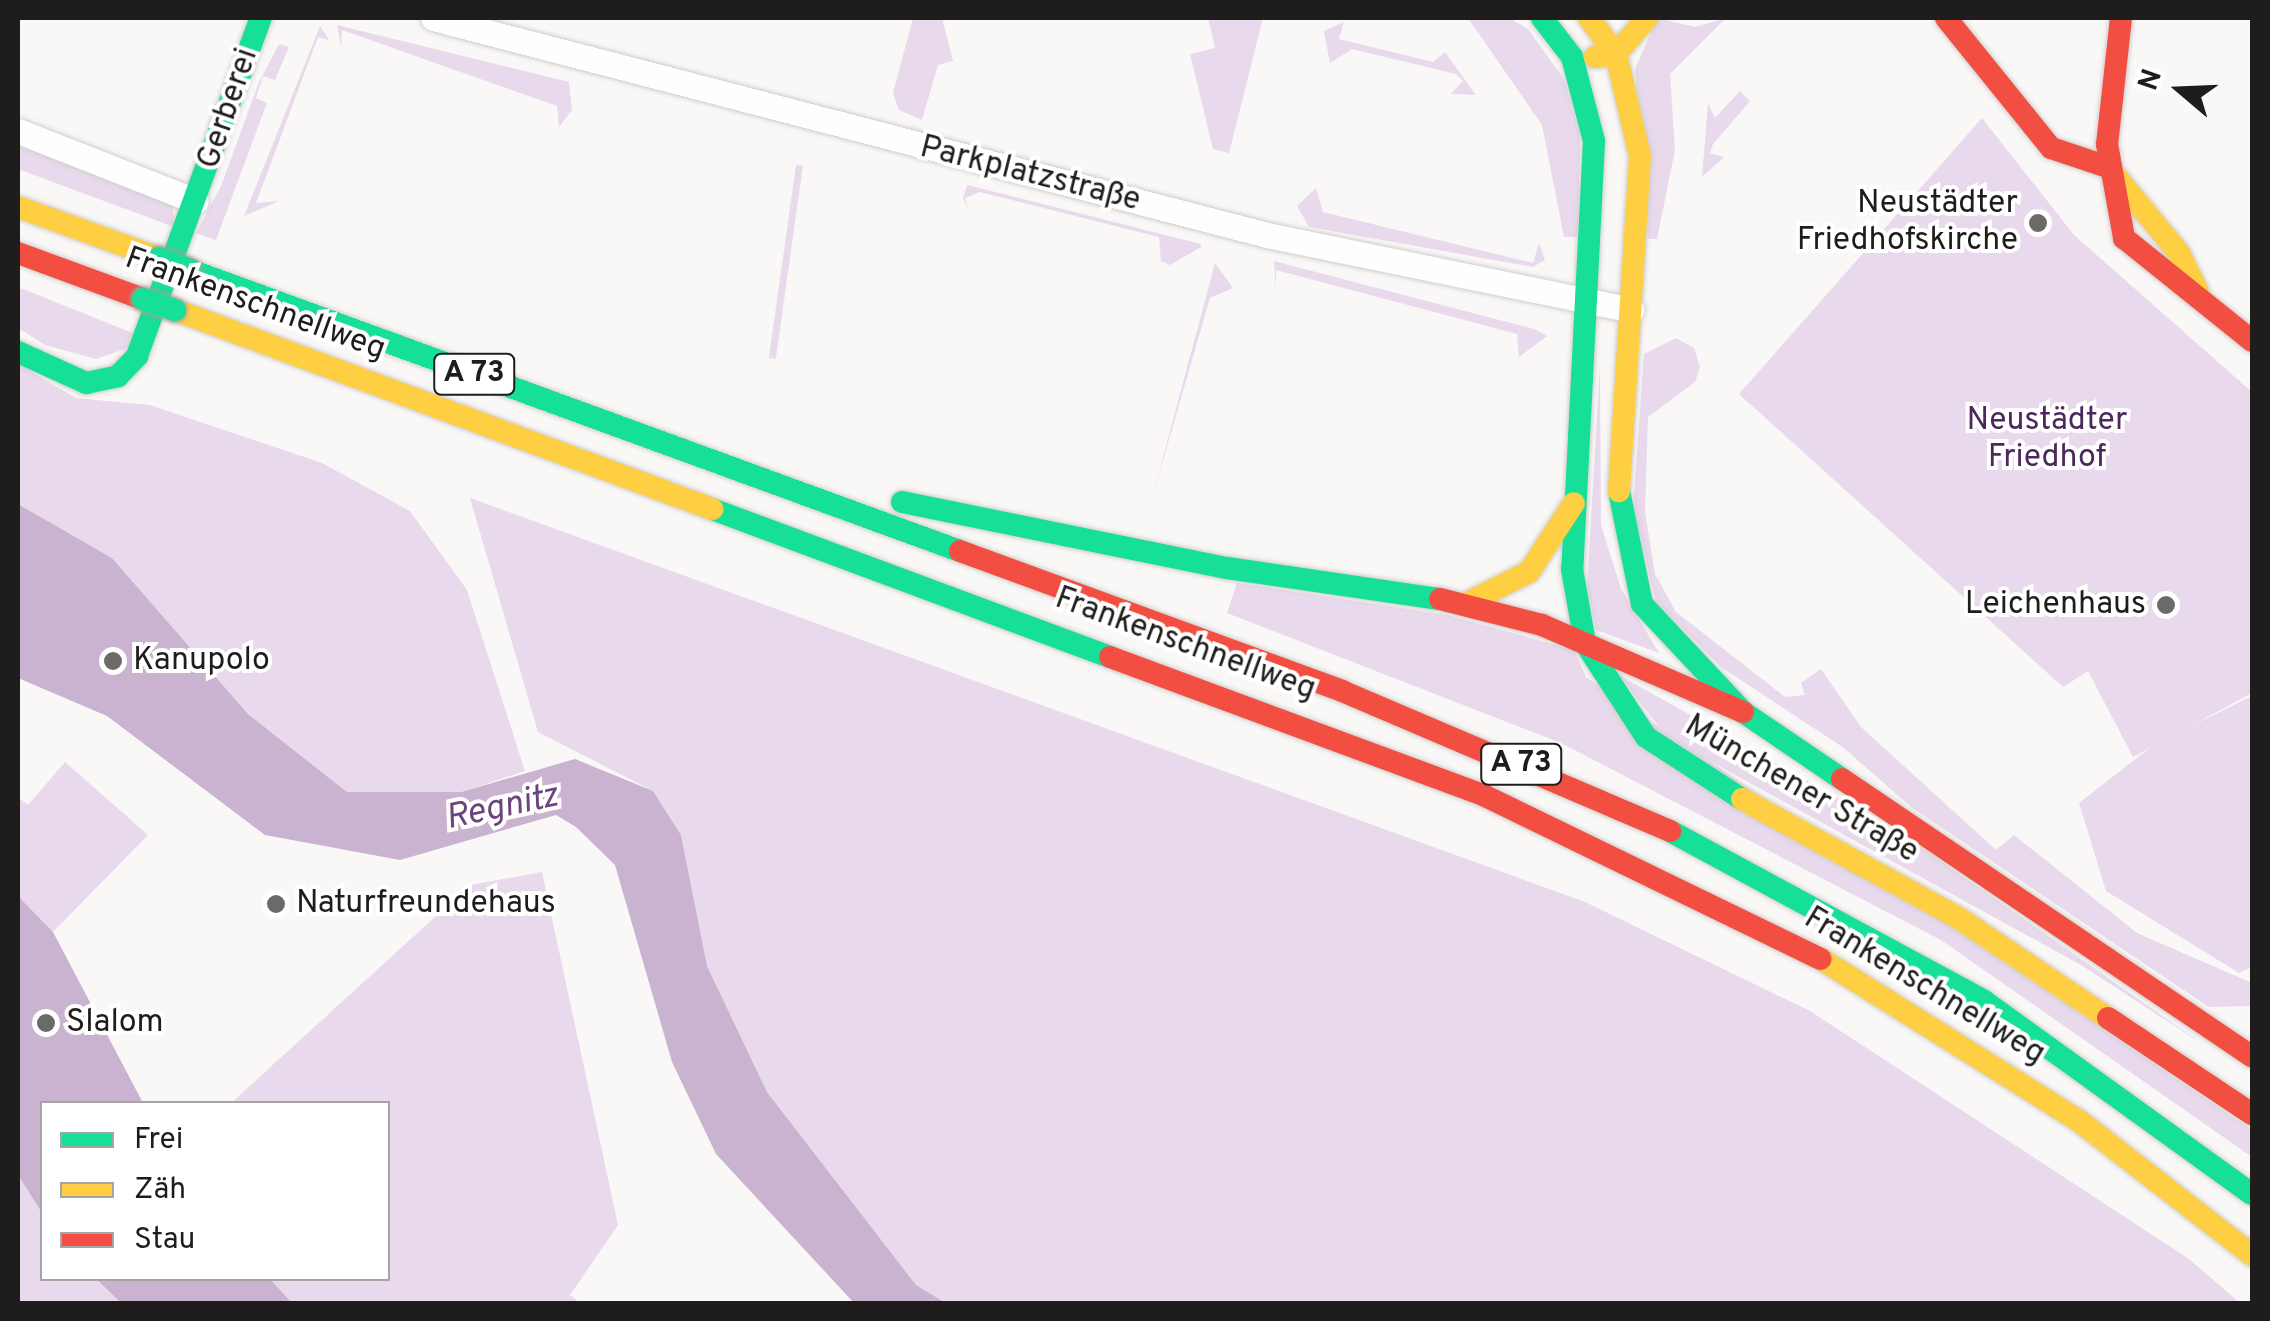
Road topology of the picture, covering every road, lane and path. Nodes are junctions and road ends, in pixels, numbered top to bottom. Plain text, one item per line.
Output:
1 (261, 18) edge
2 (434, 18) edge
3 (1542, 18) edge
4 (1646, 18) edge
5 (1946, 18) edge
6 (2121, 18) edge
7 (1597, 20) edge
8 (1616, 54) junction
9 (1572, 57) junction
10 (18, 131) edge
11 (2108, 168) junction
12 (196, 201) junction
13 (18, 207) edge
14 (18, 253) edge
15 (2198, 292) junction
16 (1587, 307) junction
17 (1631, 310) junction
18 (2252, 340) edge
19 (18, 352) edge
20 (724, 466) junction
21 (1574, 502) junction
22 (1468, 604) junction
23 (1584, 643) junction
24 (1742, 712) junction
25 (2250, 1050) edge
26 (2220, 1088) junction
27 (2252, 1114) edge
28 (2252, 1194) edge
29 (2252, 1254) edge

1 - 12 main road, Gerberei
2 - 16 street, Parkplatzstraße
3 - 9 main road, Münchener Straße
4 - 8 main road
5 - 11 main road
6 - 11 main road
7 - 8 main road, Münchener Straße
7 - 9 main road
8 - 9 main road
8 - 17 main road, Münchener Straße
9 - 16 main road, Münchener Straße
10 - 12 street, Gerberei
11 - 15 main road
11 - 15 main road
12 - 19 main road, Gerberei
13 - 20 main road, Frankenschnellweg / A 73, bridge
14 - 29 main road, Frankenschnellweg / A 73, bridge
15 - 18 main road
16 - 17 street, Parkplatzstraße
16 - 21 main road, Münchener Straße
17 - 24 main road, Münchener Straße
20 - 22 main road
20 - 28 main road, Frankenschnellweg / A 73
21 - 22 main road
21 - 23 main road, Münchener Straße
22 - 23 main road
23 - 24 main road
23 - 26 main road, Münchener Straße
24 - 25 main road, Münchener Straße
25 - 26 main road
26 - 27 main road, Münchener Straße

